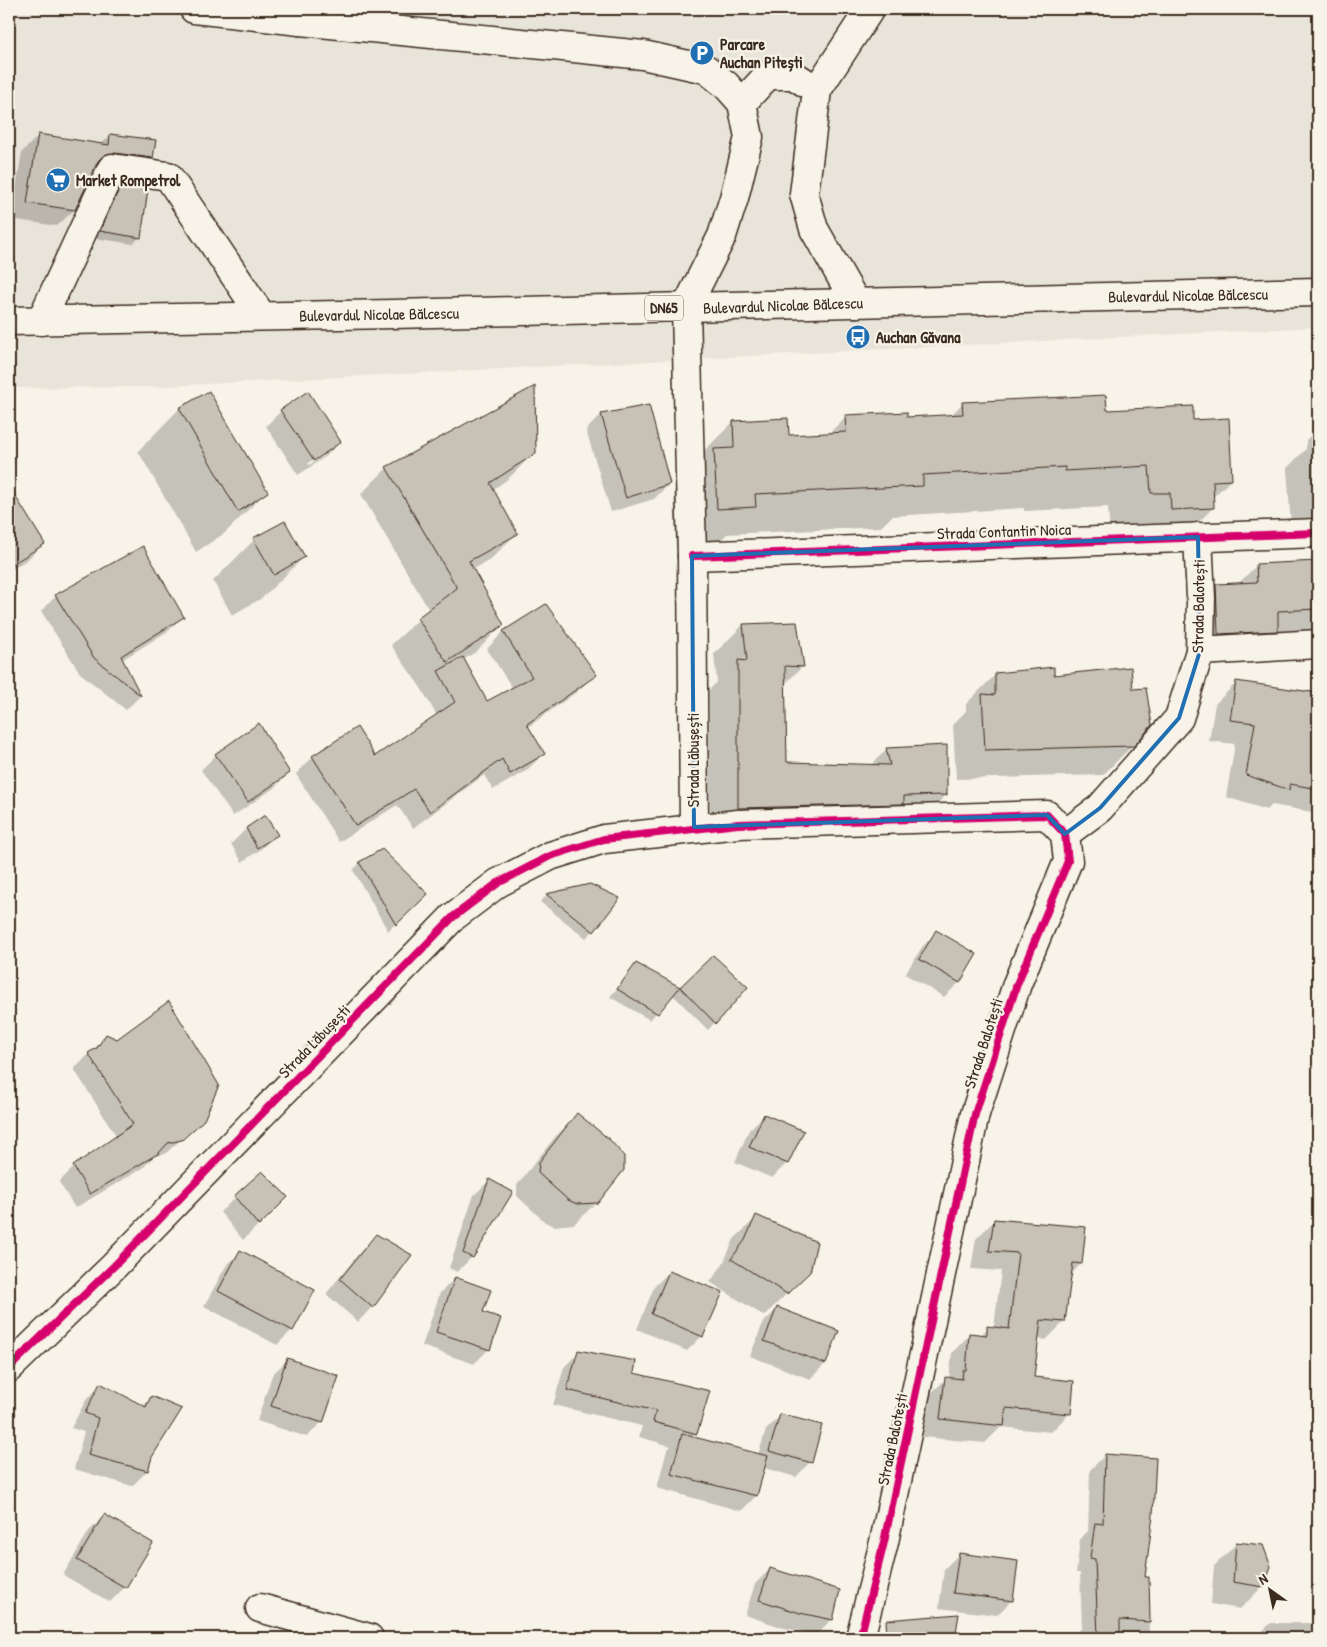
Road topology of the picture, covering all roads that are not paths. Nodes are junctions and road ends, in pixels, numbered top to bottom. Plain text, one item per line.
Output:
1 (194, 9) edge
2 (870, 9) edge
3 (300, 15) edge
4 (818, 90) junction
5 (742, 103) junction
6 (1318, 292) edge
7 (856, 304) junction
8 (686, 308) junction
9 (261, 315) junction
10 (9, 321) edge
11 (41, 321) junction
12 (1318, 533) edge
13 (1198, 537) junction
14 (692, 556) junction
15 (1318, 644) edge
16 (1200, 651) junction
17 (694, 828) junction
18 (1065, 834) junction
19 (9, 1368) edge
20 (260, 1608) dead end
21 (369, 1638) edge
22 (860, 1638) edge

1 - 3 street
2 - 4 street
3 - 5 street
4 - 5 street
4 - 7 street
5 - 8 street
6 - 7 street, Bulevardul Nicolae Bălcescu / DN65
7 - 8 street, Bulevardul Nicolae Bălcescu / DN65
8 - 9 street, Bulevardul Nicolae Bălcescu / DN65
8 - 14 street, Strada Lăbușești
9 - 11 street, Bulevardul Nicolae Bălcescu / DN65
9 - 11 street
10 - 11 street, Bulevardul Nicolae Bălcescu / DN65
12 - 13 street, Strada Contantin Noica
13 - 14 street, Strada Contantin Noica
13 - 16 street, Strada Balotești
14 - 17 street, Strada Lăbușești
15 - 16 street
16 - 18 street, Strada Balotești
17 - 18 street
17 - 19 street, Strada Lăbușești
18 - 22 street, Strada Balotești
20 - 21 street

